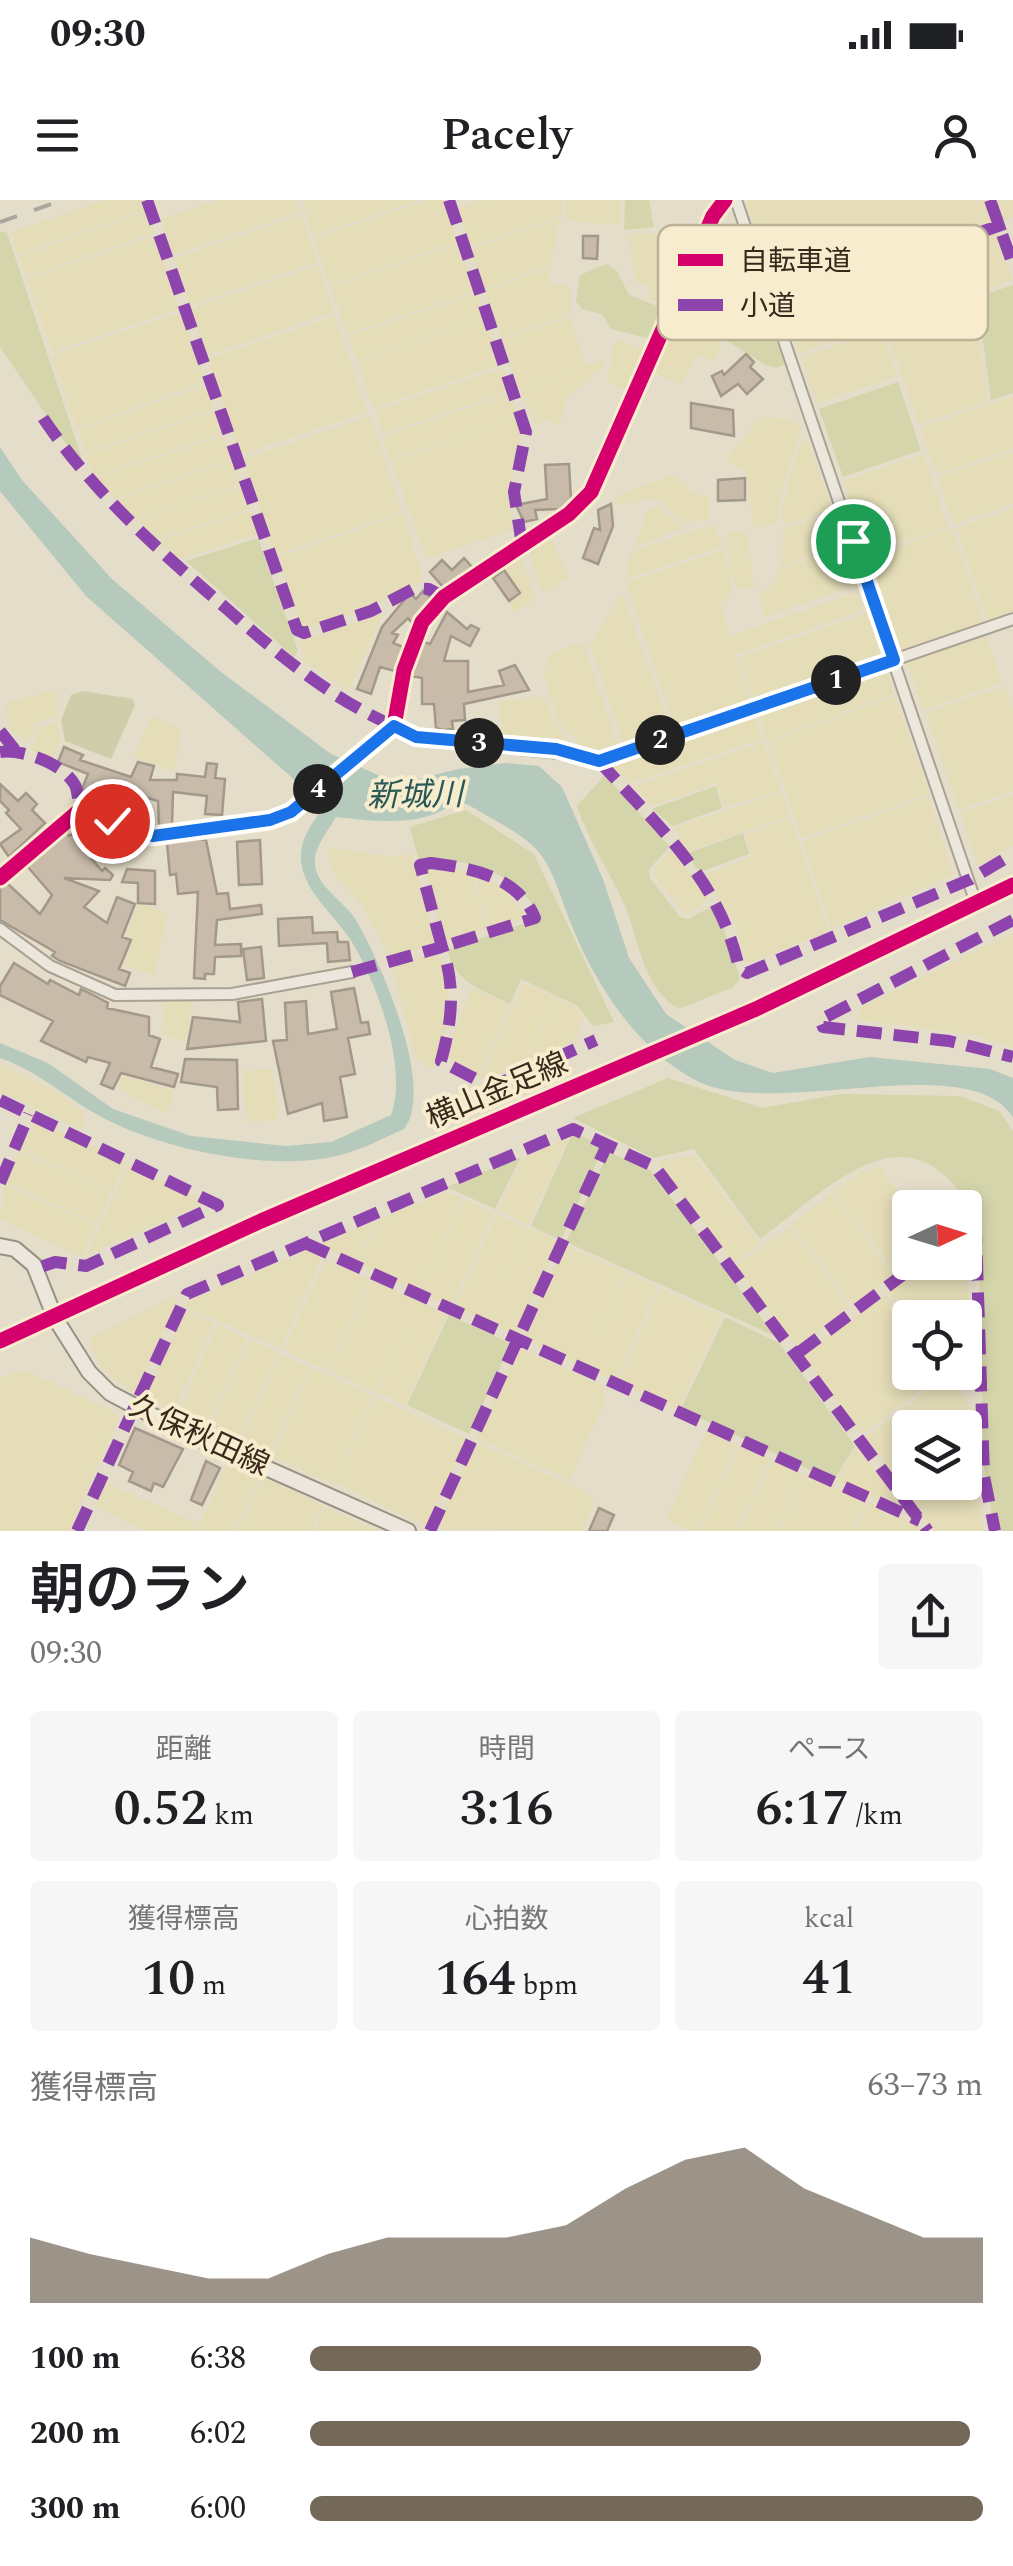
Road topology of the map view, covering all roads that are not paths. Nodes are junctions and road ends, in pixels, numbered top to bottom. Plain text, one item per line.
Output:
1 (725, 200) edge
2 (736, 200) edge
3 (709, 225) edge
4 (745, 225) edge
5 (658, 340) edge
6 (784, 340) edge
7 (1013, 619) edge
8 (894, 660) junction
9 (394, 726) junction
10 (0, 878) edge
11 (1013, 885) edge
12 (978, 906) junction
13 (0, 929) edge
14 (352, 972) dead end
15 (0, 1246) edge
16 (54, 1318) junction
17 (0, 1341) edge
18 (408, 1531) edge

1 - 3 street
2 - 4 street
5 - 9 street
6 - 8 street
7 - 8 street
8 - 9 street
8 - 12 street
9 - 10 street
11 - 12 street, 横山金足線
12 - 16 street, 横山金足線
13 - 14 street
15 - 16 street, 久保秋田線
16 - 17 street, 横山金足線
16 - 18 street, 久保秋田線

